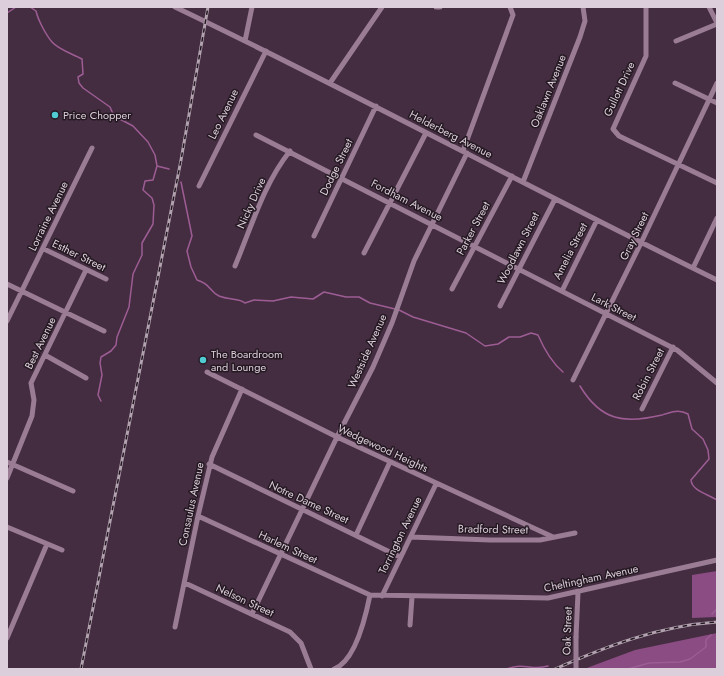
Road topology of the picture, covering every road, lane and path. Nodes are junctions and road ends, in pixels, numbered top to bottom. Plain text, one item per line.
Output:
1 (175, 7) edge
2 (252, 7) edge
3 (382, 7) edge
4 (436, 7) edge
5 (440, 7) edge
6 (510, 7) edge
7 (646, 7) edge
8 (709, 7) edge
9 (585, 8) edge
10 (717, 24) edge
11 (245, 41) junction
12 (676, 41) dead end
13 (266, 51) junction
14 (330, 83) junction
15 (675, 83) dead end
16 (717, 83) edge
17 (710, 99) junction
18 (717, 103) edge
19 (376, 106) junction
20 (426, 133) junction
21 (256, 135) dead end
22 (92, 148) dead end
23 (290, 151) junction
24 (465, 152) junction
25 (679, 164) junction
26 (512, 176) junction
27 (342, 177) junction
28 (523, 182) junction
29 (717, 183) edge
30 (199, 186) dead end
31 (555, 198) junction
32 (390, 202) junction
33 (717, 218) edge
34 (597, 220) junction
35 (432, 224) junction
36 (314, 236) dead end
37 (642, 243) junction
38 (475, 246) junction
39 (44, 249) junction
40 (364, 253) dead end
41 (235, 266) dead end
42 (693, 268) junction
43 (518, 269) junction
44 (86, 270) junction
45 (106, 279) dead end
46 (717, 280) edge
47 (7, 284) edge
48 (547, 284) joint
49 (452, 289) dead end
50 (21, 291) junction
51 (562, 291) junction
52 (500, 306) dead end
53 (66, 313) junction
54 (606, 314) junction
55 (7, 321) edge
56 (104, 331) dead end
57 (673, 348) junction
58 (45, 355) junction
59 (207, 372) dead end
60 (86, 378) dead end
61 (573, 380) dead end
62 (717, 383) edge
63 (242, 389) junction
64 (642, 408) dead end
65 (337, 437) junction
66 (7, 462) edge
67 (390, 462) junction
68 (210, 464) junction
69 (13, 465) junction
70 (7, 478) edge
71 (436, 484) junction
72 (74, 491) dead end
73 (302, 509) junction
74 (198, 516) junction
75 (7, 527) edge
76 (575, 533) dead end
77 (356, 535) junction
78 (411, 537) junction
79 (553, 537) junction
80 (47, 544) junction
81 (62, 550) dead end
82 (281, 554) junction
83 (400, 557) junction
84 (717, 560) edge
85 (185, 583) junction
86 (578, 593) junction
87 (370, 595) junction
88 (382, 596) junction
89 (412, 597) junction
90 (252, 614) junction
91 (410, 625) dead end
92 (175, 627) dead end
93 (7, 638) edge
94 (337, 668) edge
95 (311, 669) edge
96 (576, 669) edge

1 - 11 street, Helderberg Avenue
2 - 11 street
3 - 14 street
4 - 5 street
6 - 24 street, Westside Avenue
7 - 25 street, Gullott Drive
8 - 10 street
9 - 28 street, Oaklawn Avenue
10 - 12 street
11 - 13 street, Helderberg Avenue
13 - 14 street, Helderberg Avenue
13 - 30 street, Leo Avenue
14 - 19 street, Helderberg Avenue
15 - 17 street
16 - 17 street, Gray Street
17 - 18 street
17 - 25 street, Gray Street
19 - 20 street, Helderberg Avenue
19 - 27 street, Dodge Street
20 - 24 street, Helderberg Avenue
20 - 32 street
21 - 23 street, Fordham Avenue
22 - 39 street, Lorraine Avenue
23 - 27 street, Fordham Avenue
23 - 41 street, Nicky Drive
24 - 26 street, Helderberg Avenue
24 - 35 street, Westside Avenue
25 - 29 street
25 - 37 street, Gray Street
26 - 28 street, Helderberg Avenue
26 - 38 street, Parker Street
27 - 32 street, Fordham Avenue
27 - 36 street, Dodge Street
28 - 31 street, Helderberg Avenue
31 - 34 street, Helderberg Avenue
31 - 43 street, Woodlawn Street
32 - 35 street, Fordham Avenue
32 - 40 street
33 - 42 street
34 - 37 street, Helderberg Avenue
34 - 51 street, Amelia Street
35 - 38 street, Fordham Avenue
35 - 65 street, Westside Avenue
37 - 42 street, Helderberg Avenue
37 - 54 street, Gray Street
38 - 43 street, Fordham Avenue
38 - 49 street, Parker Street
39 - 44 street, Esther Street
39 - 50 street, Lorraine Avenue
42 - 46 street, Helderberg Avenue
43 - 48 street, Fordham Avenue
43 - 52 street, Woodlawn Street
44 - 45 street, Esther Street
44 - 53 street, Best Avenue
47 - 50 street
48 - 51 street, Lark Street
50 - 53 street
50 - 55 street, Lorraine Avenue
51 - 54 street, Lark Street
53 - 56 street
53 - 58 street, Best Avenue
54 - 57 street, Lark Street
54 - 61 street, Gray Street
57 - 62 street, Lark Street
57 - 64 street, Robin Street
58 - 60 street
58 - 69 street, Best Avenue
59 - 63 street, Wedgewood Heights
63 - 65 street, Wedgewood Heights
63 - 68 street, Consaulus Avenue
65 - 67 street, Wedgewood Heights
65 - 73 street, Westside Avenue
66 - 69 street
67 - 71 street, Wedgewood Heights
67 - 77 street
68 - 73 street, Notre Dame Street
68 - 74 street, Consaulus Avenue
69 - 70 street, Best Avenue
69 - 72 street
71 - 78 street, Torrington Avenue
71 - 79 street, Wedgewood Heights
73 - 77 street, Notre Dame Street
73 - 82 street, Westside Avenue
74 - 82 street, Harlem Street
74 - 85 street, Consaulus Avenue
75 - 80 street
76 - 79 street, Bradford Street
77 - 83 street, Notre Dame Street
78 - 79 street, Bradford Street
78 - 83 street, Torrington Avenue
80 - 81 street
80 - 93 street
82 - 87 street, Harlem Street
82 - 90 street, Westside Avenue
83 - 88 street, Torrington Avenue
84 - 86 street, Cheltingham Avenue
85 - 90 street, Nelson Street
85 - 92 street, Consaulus Avenue
86 - 89 street, Cheltingham Avenue
86 - 96 street, Oak Street, bridge
87 - 88 street, Cheltingham Avenue
87 - 94 street
88 - 89 street, Cheltingham Avenue
89 - 91 street
90 - 95 street, Nelson Street

